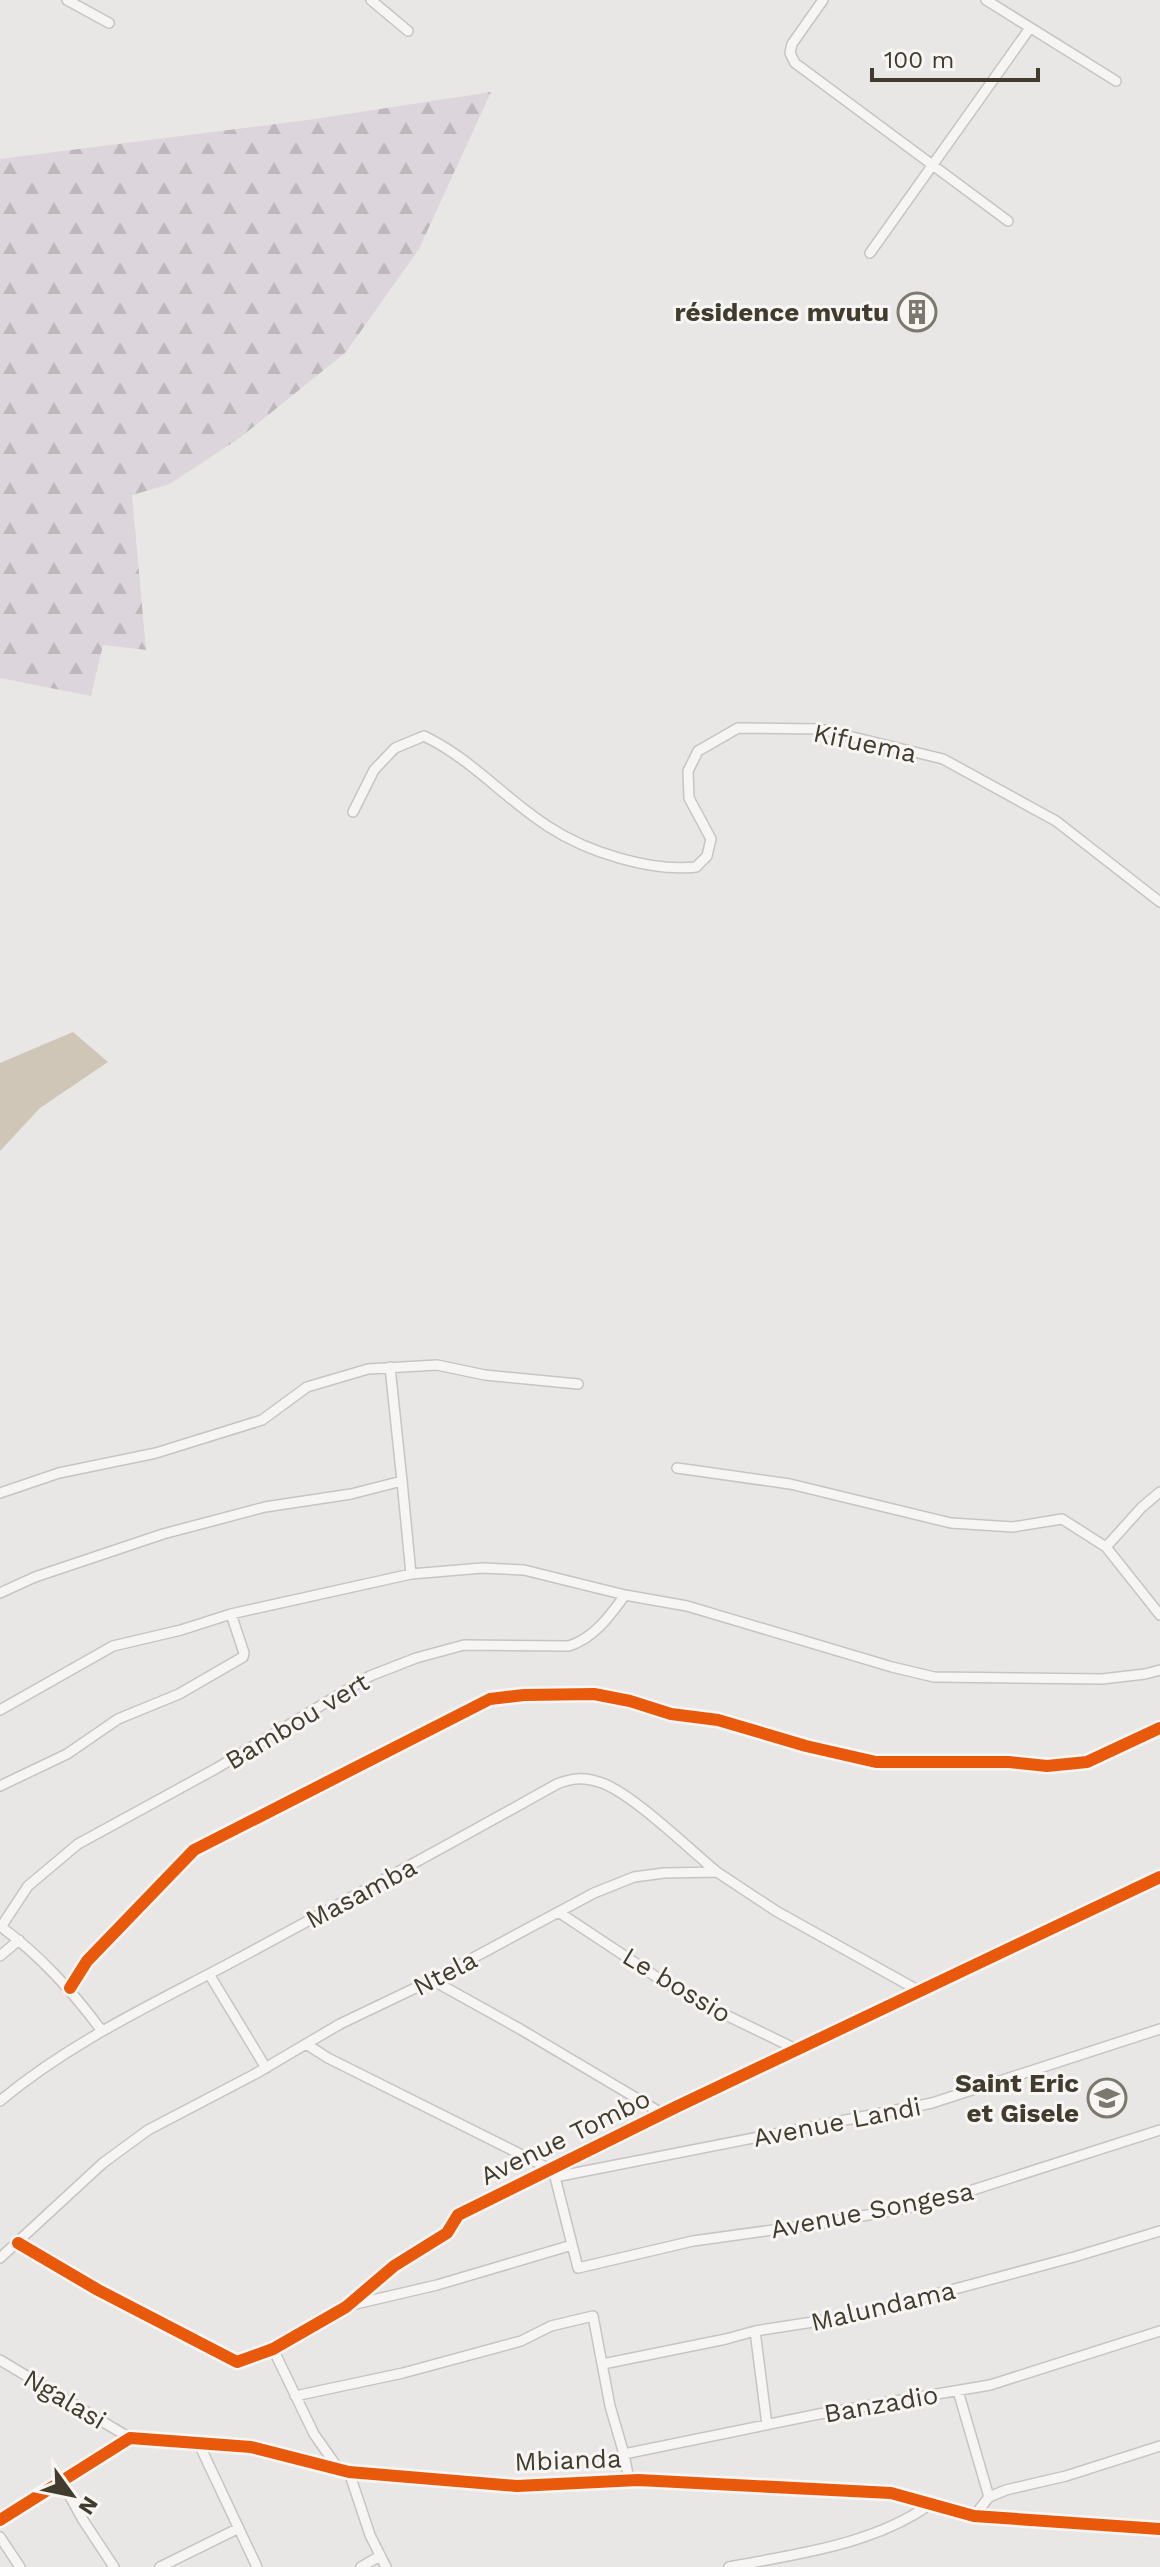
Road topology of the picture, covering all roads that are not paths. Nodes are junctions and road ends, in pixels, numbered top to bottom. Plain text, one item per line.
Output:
1 (67, 0) edge
2 (371, 0) edge
3 (823, 0) edge
4 (986, 0) edge
5 (109, 23) dead end
6 (1030, 28) junction
7 (408, 31) dead end
8 (1116, 81) dead end
9 (931, 166) junction
10 (1008, 221) dead end
11 (870, 253) dead end
12 (353, 812) dead end
13 (1160, 902) edge
14 (390, 1367) junction
15 (578, 1384) dead end
16 (677, 1468) dead end
17 (402, 1481) junction
18 (1160, 1492) edge
19 (0, 1493) edge
20 (1106, 1547) junction
21 (411, 1574) junction
22 (0, 1593) edge
23 (625, 1595) junction
24 (231, 1614) junction
25 (1160, 1615) edge
26 (1160, 1670) edge
27 (0, 1710) edge
28 (1160, 1728) edge
29 (0, 1786) edge
30 (717, 1872) junction
31 (1160, 1877) edge
32 (560, 1913) junction
33 (0, 1927) edge
34 (19, 1940) junction
35 (0, 1956) edge
36 (209, 1974) junction
37 (432, 1980) junction
38 (70, 1988) junction
39 (921, 1992) junction
40 (1160, 2029) edge
41 (102, 2031) junction
42 (306, 2044) junction
43 (798, 2050) junction
44 (266, 2068) junction
45 (0, 2101) edge
46 (663, 2114) junction
47 (1160, 2130) edge
48 (552, 2173) junction
49 (1160, 2231) edge
50 (18, 2243) junction
51 (572, 2245) junction
52 (0, 2258) edge
53 (346, 2307) junction
54 (755, 2331) junction
55 (1160, 2331) edge
56 (273, 2349) junction
57 (0, 2360) edge
58 (603, 2364) junction
59 (958, 2391) junction
60 (295, 2396) junction
61 (767, 2425) junction
62 (130, 2438) junction
63 (198, 2442) junction
64 (1160, 2446) edge
65 (624, 2454) junction
66 (344, 2471) junction
67 (61, 2480) junction
68 (629, 2480) junction
69 (989, 2497) junction
70 (929, 2505) junction
71 (974, 2516) junction
72 (0, 2520) edge
73 (237, 2529) junction
74 (1160, 2529) edge
75 (0, 2537) edge
76 (380, 2556) junction
77 (20, 2567) edge
78 (114, 2567) edge
79 (160, 2567) edge
80 (257, 2567) edge
81 (361, 2567) edge
82 (386, 2567) edge
83 (729, 2567) edge

1 - 5 street
2 - 7 street
3 - 9 street
4 - 6 street
6 - 8 street
6 - 9 street
9 - 10 street
9 - 11 street
12 - 13 street, Kifuema
14 - 15 street
14 - 17 street
14 - 19 street
16 - 20 street
17 - 21 street
17 - 22 street
18 - 20 street
20 - 25 street
21 - 23 street
21 - 24 street
23 - 26 street
23 - 33 street, Bambou vert
24 - 27 street
24 - 29 street
28 - 38 street
30 - 32 street, Ntela
30 - 36 street, Masamba
30 - 39 street
31 - 39 street, Avenue Tombo
32 - 37 street, Ntela
32 - 43 street, Le bossio
33 - 34 street
34 - 35 street
34 - 38 street
36 - 41 street, Masamba
36 - 44 street
37 - 42 street, Ntela
37 - 46 street
38 - 41 street
39 - 43 street, Avenue Tombo
40 - 48 street, Avenue Landi
41 - 45 street, Masamba
42 - 44 street, Ntela
42 - 48 street
43 - 46 street, Avenue Tombo
44 - 50 street, Ntela
46 - 48 street, Avenue Tombo
47 - 51 street, Avenue Songesa
48 - 51 street
48 - 53 street, Avenue Tombo
49 - 54 street, Malundama
50 - 52 street, Ntela
50 - 56 street, Avenue Tombo
51 - 53 street
53 - 56 street, Avenue Tombo
54 - 58 street, Malundama
54 - 61 street
55 - 59 street, Banzadio
56 - 60 street
57 - 62 street, Ngalasi
58 - 60 street
58 - 65 street
59 - 61 street, Banzadio
59 - 69 street
60 - 66 street
61 - 65 street, Banzadio
62 - 63 street, Mbianda
62 - 67 street
63 - 66 street, Mbianda
63 - 73 street
64 - 69 street
65 - 68 street
66 - 68 street, Mbianda
66 - 76 street
67 - 72 street
67 - 78 street
68 - 70 street, Mbianda
69 - 71 street
70 - 71 street, Mbianda
70 - 83 street
71 - 74 street, Mbianda
73 - 79 street
73 - 80 street
75 - 77 street
76 - 81 street
76 - 82 street

